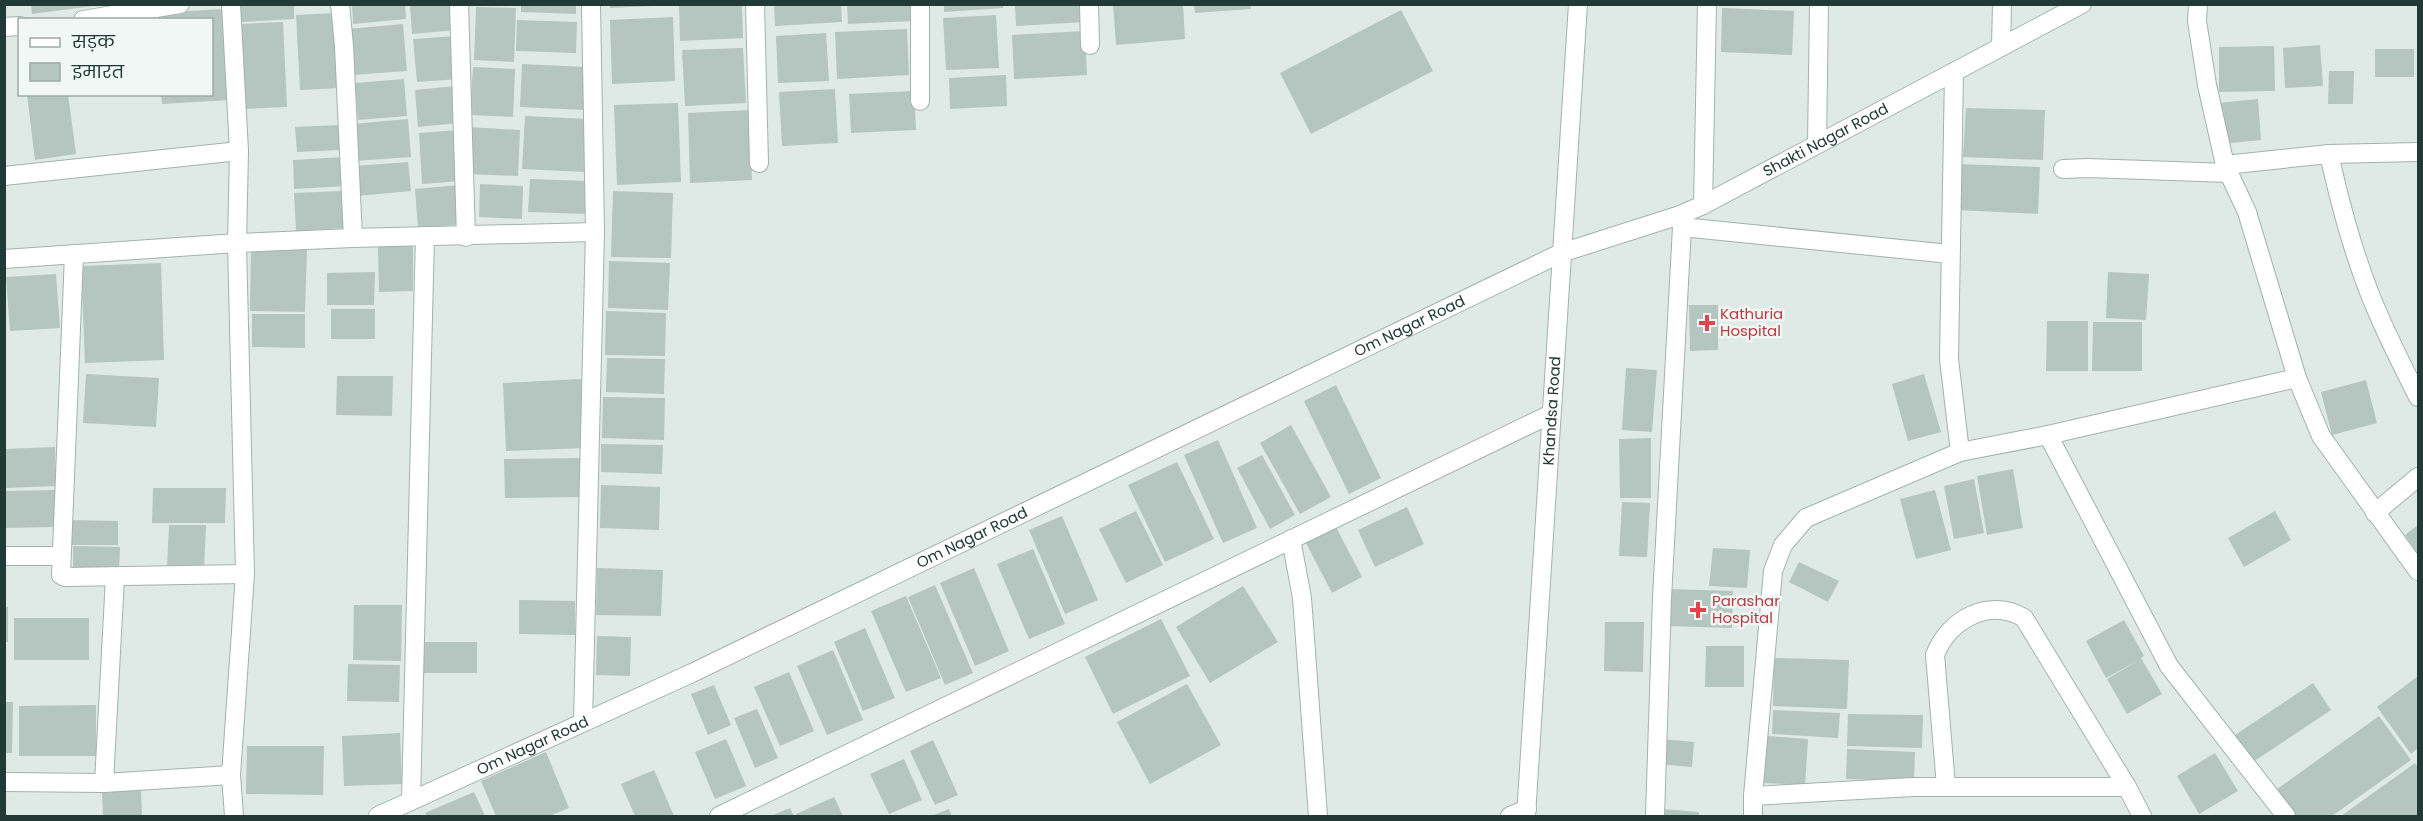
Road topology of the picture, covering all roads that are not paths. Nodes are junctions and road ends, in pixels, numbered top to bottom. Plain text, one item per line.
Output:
1 (180, 4) edge
2 (231, 4) edge
3 (340, 4) edge
4 (459, 4) edge
5 (591, 4) edge
6 (755, 4) edge
7 (920, 4) edge
8 (1089, 4) edge
9 (1578, 4) edge
10 (1707, 4) edge
11 (1819, 4) edge
12 (2002, 4) edge
13 (2082, 4) edge
14 (2198, 4) edge
15 (104, 11) edge
16 (88, 18) edge
17 (1090, 45) dead end
18 (2001, 47) junction
19 (1954, 72) junction
20 (920, 101) dead end
21 (1818, 144) junction
22 (239, 151) junction
23 (2418, 152) edge
24 (2329, 154) junction
25 (759, 163) dead end
26 (2063, 169) dead end
27 (2227, 169) junction
28 (4, 176) edge
29 (1703, 205) junction
30 (1681, 221) junction
31 (595, 232) junction
32 (425, 236) junction
33 (466, 237) junction
34 (353, 238) junction
35 (237, 243) junction
36 (1561, 253) junction
37 (74, 254) junction
38 (1950, 254) junction
39 (4, 259) edge
40 (2297, 378) junction
41 (2418, 397) edge
42 (1551, 414) junction
43 (2048, 435) junction
44 (1960, 452) junction
45 (2418, 477) edge
46 (2375, 513) junction
47 (1291, 539) junction
48 (4, 556) edge
49 (61, 556) junction
50 (2418, 571) edge
51 (245, 574) junction
52 (115, 577) junction
53 (583, 722) junction
54 (231, 775) junction
55 (4, 782) edge
56 (104, 783) junction
57 (1946, 786) junction
58 (2127, 787) junction
59 (1753, 796) junction
60 (411, 800) junction
61 (1521, 814) edge
62 (234, 816) edge
63 (378, 816) edge
64 (719, 816) edge
65 (1318, 816) edge
66 (1655, 816) edge
67 (1753, 816) edge
68 (2142, 816) edge
69 (2286, 816) edge

1 - 15 street
2 - 22 street
3 - 34 street
4 - 33 street
5 - 31 street
6 - 25 street
7 - 20 street
8 - 17 street
9 - 36 street, Khandsa Road
10 - 29 street
11 - 21 street
12 - 18 street
13 - 18 street, Shakti Nagar Road
14 - 27 street
15 - 16 street
18 - 19 street, Shakti Nagar Road
19 - 21 street, Shakti Nagar Road
19 - 38 street
21 - 29 street, Shakti Nagar Road
22 - 28 street
22 - 35 street
23 - 24 street
24 - 27 street
24 - 41 street
26 - 27 street
27 - 40 street
29 - 30 street, Shakti Nagar Road
30 - 36 street, Shakti Nagar Road
30 - 38 street
30 - 66 street
31 - 33 street
31 - 53 street
32 - 33 street
32 - 34 street
32 - 60 street
34 - 35 street
35 - 37 street
35 - 51 street
36 - 42 street, Khandsa Road
36 - 53 street, Om Nagar Road
37 - 39 street
37 - 49 street
38 - 44 street
40 - 43 street
40 - 46 street
42 - 47 street
42 - 61 street, Khandsa Road
43 - 44 street
43 - 69 street
44 - 59 street
45 - 46 street
46 - 50 street
47 - 64 street
47 - 65 street
48 - 49 street
49 - 52 street
51 - 52 street
51 - 54 street
52 - 56 street
53 - 60 street, Om Nagar Road
54 - 56 street
54 - 62 street
55 - 56 street
57 - 58 street
57 - 58 street
57 - 59 street
58 - 68 street
59 - 67 street
60 - 63 street, Om Nagar Road

